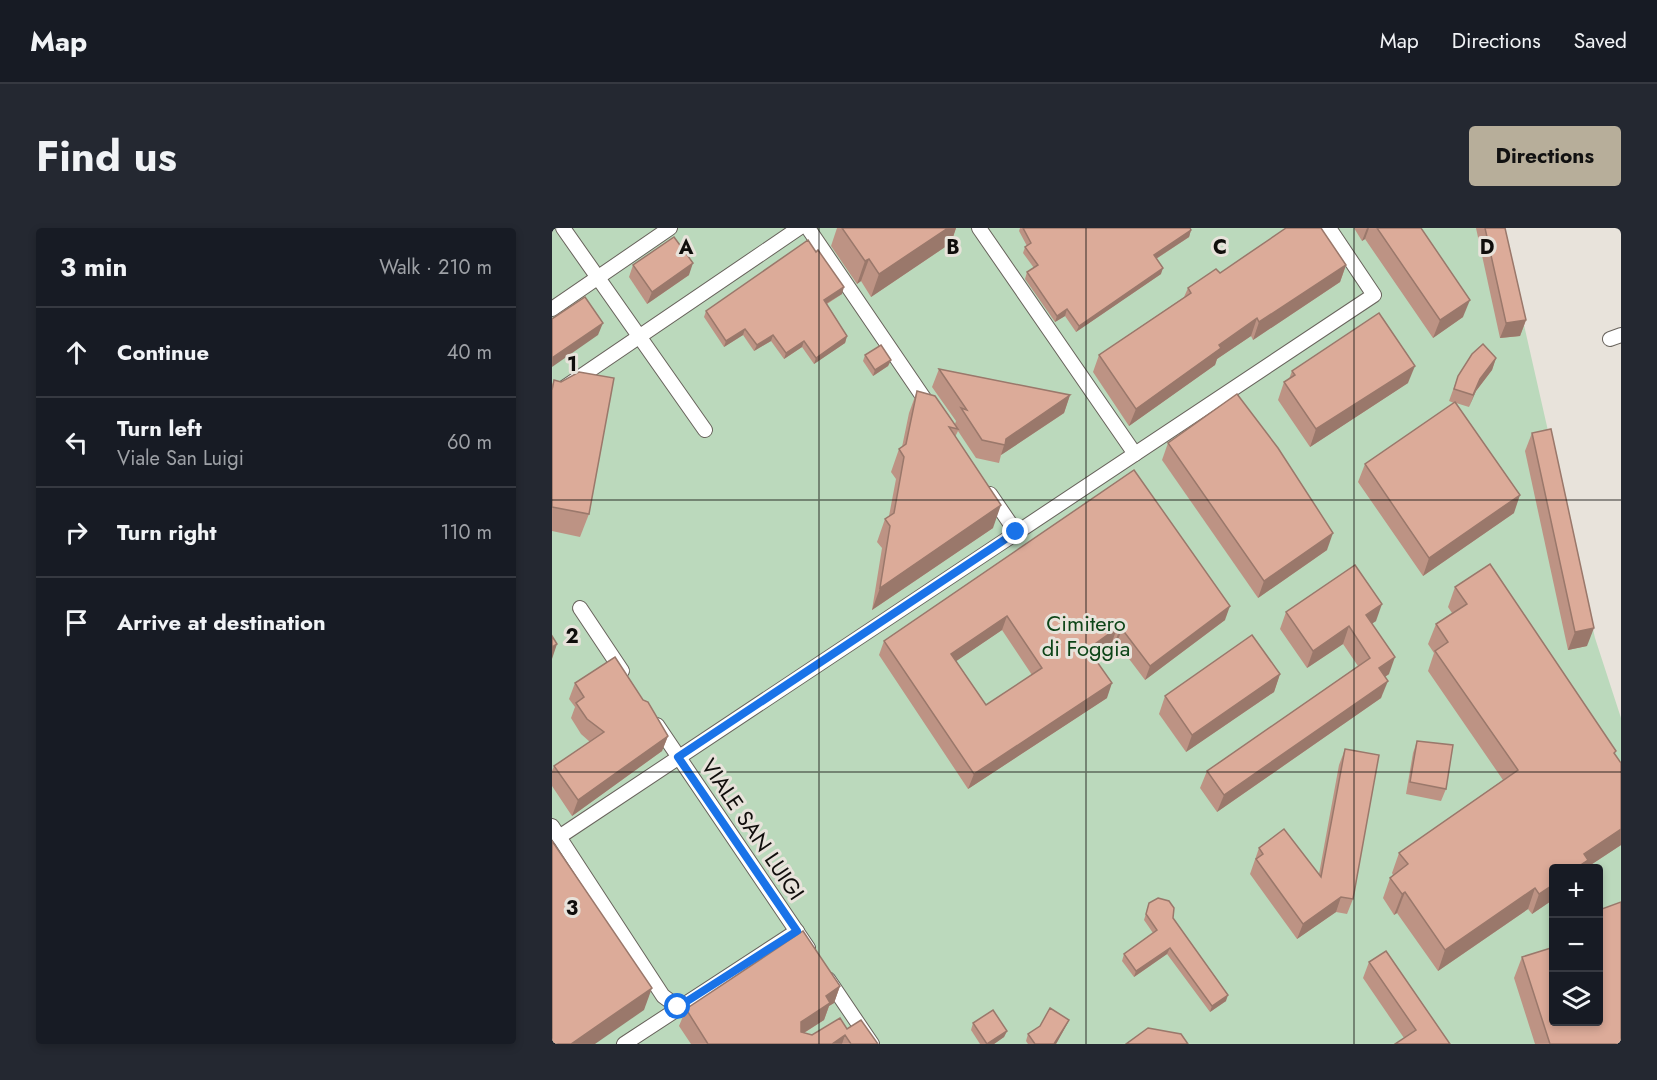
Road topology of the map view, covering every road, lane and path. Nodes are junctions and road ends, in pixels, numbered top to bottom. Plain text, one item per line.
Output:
1 (563, 228) edge
2 (670, 228) edge
3 (799, 228) edge
4 (808, 228) edge
5 (978, 228) edge
6 (1329, 228) edge
7 (598, 278) junction
8 (552, 309) edge
9 (639, 337) junction
10 (552, 396) edge
11 (936, 414) edge
12 (705, 430) dead end
13 (1135, 454) junction
14 (983, 483) edge
15 (1016, 532) junction
16 (580, 608) dead end
17 (632, 687) edge
18 (652, 717) edge
19 (678, 757) junction
20 (556, 832) edge
21 (797, 931) junction
22 (678, 1007) junction
23 (624, 1044) edge
24 (872, 1044) edge

1 - 7 lane
2 - 7 lane
3 - 9 lane
4 - 11 lane
5 - 13 lane
6 - 13 lane
7 - 8 lane
7 - 9 lane
9 - 10 lane
9 - 12 lane
13 - 15 lane
14 - 15 lane
15 - 19 lane
16 - 17 lane
18 - 19 lane, VIALE SAN LUIGI
19 - 20 lane
19 - 21 lane, VIALE SAN LUIGI
20 - 22 lane
21 - 22 lane
21 - 24 lane, VIALE SAN LUIGI
22 - 23 lane

